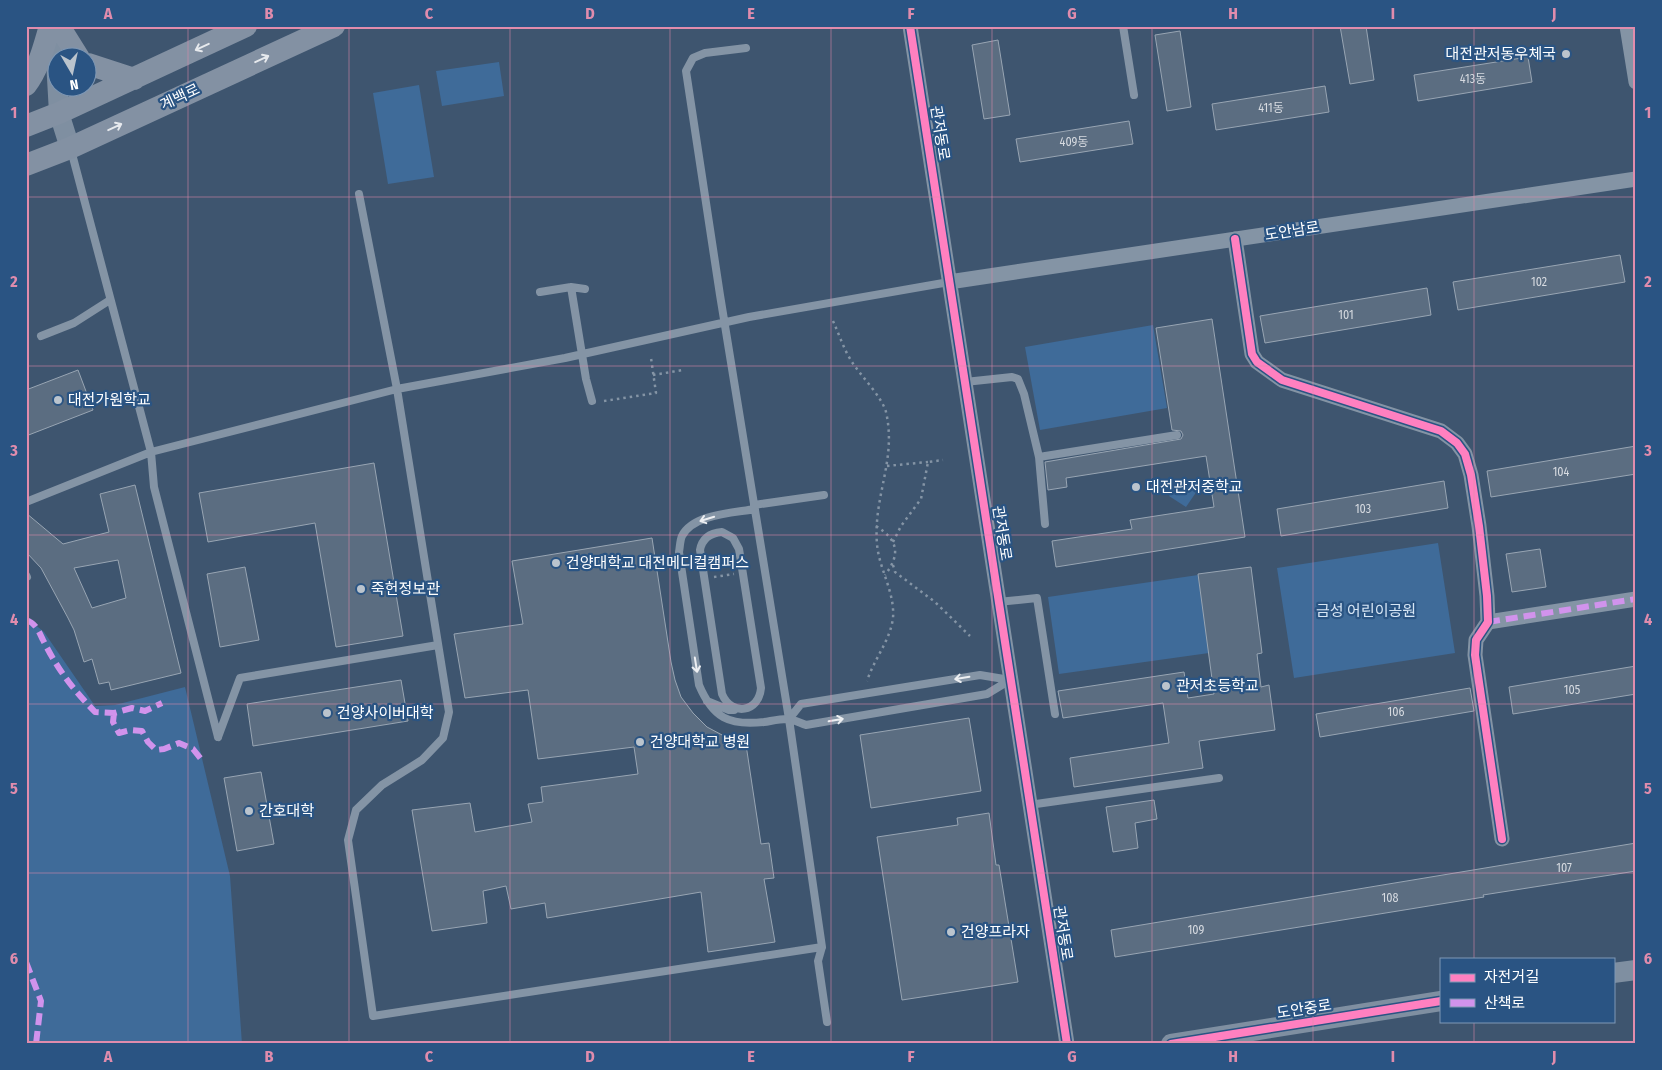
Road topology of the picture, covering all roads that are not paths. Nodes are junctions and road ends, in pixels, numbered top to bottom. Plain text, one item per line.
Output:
1 (52, 26) edge
2 (59, 26) edge
3 (246, 26) edge
4 (334, 26) edge
5 (910, 26) edge
6 (1124, 26) edge
7 (1627, 26) edge
8 (72, 48) edge
9 (746, 48) dead end
10 (98, 67) edge
11 (134, 79) junction
12 (1636, 82) edge
13 (26, 85) edge
14 (1134, 95) dead end
15 (60, 114) junction
16 (26, 126) edge
17 (70, 148) junction
18 (26, 165) edge
19 (1636, 179) edge
20 (359, 194) dead end
21 (1234, 240) junction
22 (949, 282) junction
23 (571, 287) junction
24 (585, 289) dead end
25 (540, 292) dead end
26 (110, 300) junction
27 (725, 323) junction
28 (41, 336) dead end
29 (582, 354) junction
30 (965, 382) junction
31 (397, 389) junction
32 (592, 401) dead end
33 (1177, 434) dead end
34 (151, 452) junction
35 (1039, 457) junction
36 (824, 495) dead end
37 (26, 502) edge
38 (754, 507) junction
39 (1045, 524) dead end
40 (1636, 599) edge
41 (998, 602) junction
42 (1488, 622) junction
43 (438, 645) junction
44 (1010, 680) junction
45 (706, 700) junction
46 (725, 700) junction
47 (741, 709) junction
48 (729, 710) junction
49 (1055, 714) dead end
50 (789, 719) junction
51 (740, 723) junction
52 (1219, 778) dead end
53 (1030, 805) junction
54 (1502, 839) dead end
55 (822, 947) junction
56 (1636, 970) edge
57 (1614, 973) edge
58 (1440, 1001) edge
59 (827, 1022) dead end
60 (1067, 1044) edge
61 (1171, 1044) edge

1 - 13 main road
1 - 15 street
2 - 8 main road
3 -> 11 main road
17 -> 4 main road, 계백로
5 - 22 street, 관저동로
6 - 14 lane
7 - 12 street
9 - 27 lane
10 - 11 main road
11 - 15 main road
15 - 16 main road
15 - 17 street
17 - 18 main road, 계백로
17 - 26 lane
19 - 21 street, 도안남로
20 - 31 lane
21 - 22 street, 도안남로
21 - 42 street
22 - 27 lane
22 - 30 street, 관저동로
23 - 24 lane
23 - 25 lane
23 - 29 lane
26 - 28 lane
26 - 34 lane
27 - 29 lane
27 - 38 lane
29 - 31 lane
29 - 32 lane
30 - 35 lane
30 - 41 street, 관저동로
31 - 34 lane
31 - 43 lane
33 - 35 lane
34 - 37 lane
34 - 43 lane
35 - 39 lane
36 - 38 lane
38 -> 45 lane
38 - 50 lane
40 - 42 street
41 - 44 street, 관저동로
41 - 49 lane
42 - 54 street
43 - 55 lane
50 -> 44 lane
44 -> 50 lane
44 - 53 street, 관저동로
45 - 48 lane
45 - 51 lane
46 - 47 lane
46 - 47 lane
46 - 48 lane
47 - 48 lane
48 - 51 lane
50 - 51 lane
50 - 55 lane
52 - 53 lane
53 - 60 street, 관저동로
55 - 59 lane
56 - 57 street
58 - 61 street, 도안중로

